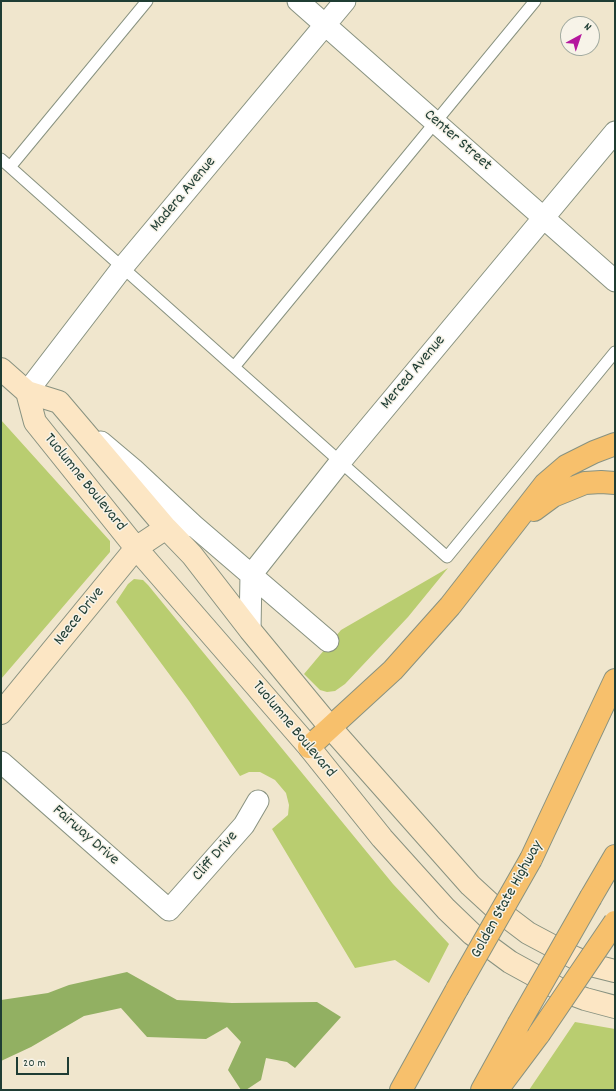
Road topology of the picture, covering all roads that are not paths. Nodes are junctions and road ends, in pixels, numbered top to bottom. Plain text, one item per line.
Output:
1 (147, 1) edge
2 (298, 1) edge
3 (345, 1) edge
4 (536, 1) edge
5 (325, 24) junction
6 (436, 123) junction
7 (615, 132) edge
8 (5, 163) edge
9 (544, 218) junction
10 (122, 268) junction
11 (615, 281) edge
12 (615, 352) edge
13 (234, 367) junction
14 (1, 369) edge
15 (28, 392) junction
16 (74, 419) junction
17 (615, 444) edge
18 (340, 461) junction
19 (615, 483) edge
20 (515, 524) junction
21 (192, 525) junction
22 (166, 528) junction
23 (136, 548) junction
24 (251, 575) junction
25 (250, 630) junction
26 (328, 641) dead end
27 (615, 680) edge
28 (615, 710) edge
29 (1, 713) edge
30 (330, 727) junction
31 (309, 747) junction
32 (1, 762) edge
33 (258, 801) dead end
34 (615, 856) edge
35 (531, 859) junction
36 (169, 910) joint
37 (615, 922) edge
38 (615, 971) edge
39 (615, 1007) edge
40 (401, 1090) edge
41 (482, 1090) edge
42 (497, 1090) edge

1 - 8 lane
2 - 5 street, Center Street
3 - 5 street, Madera Avenue
4 - 6 lane
5 - 6 street, Center Street
5 - 10 street, Madera Avenue
6 - 9 street, Center Street
6 - 13 lane
7 - 9 street, Merced Avenue
8 - 10 lane
9 - 11 street, Center Street
9 - 18 street, Merced Avenue
10 - 13 lane
10 - 15 street, Madera Avenue
12 - 18 lane
13 - 18 lane
14 - 15 main road, Tuolumne Boulevard
15 - 16 main road, Tuolumne Boulevard
15 - 23 main road, Tuolumne Boulevard
16 - 21 street, Tuolumne Boulevard
16 - 22 main road, Tuolumne Boulevard
17 - 20 highway
18 - 24 street, Merced Avenue
19 - 20 highway
20 - 30 highway
21 - 22 street
21 - 24 street, Tuolumne Boulevard
22 - 23 main road, Neece Drive
22 - 25 main road, Tuolumne Boulevard
23 - 29 main road, Neece Drive
23 - 31 main road, Tuolumne Boulevard
24 - 25 street
24 - 26 street, Tuolumne Boulevard
25 - 30 main road, Tuolumne Boulevard
27 - 35 highway
28 - 35 highway, Golden State Highway
30 - 31 highway
30 - 38 main road, Tuolumne Boulevard
31 - 39 main road, Tuolumne Boulevard
32 - 36 street, Fairway Drive
33 - 36 street, Cliff Drive
34 - 41 highway, bridge
35 - 40 highway, Golden State Highway, bridge
37 - 42 highway, bridge

